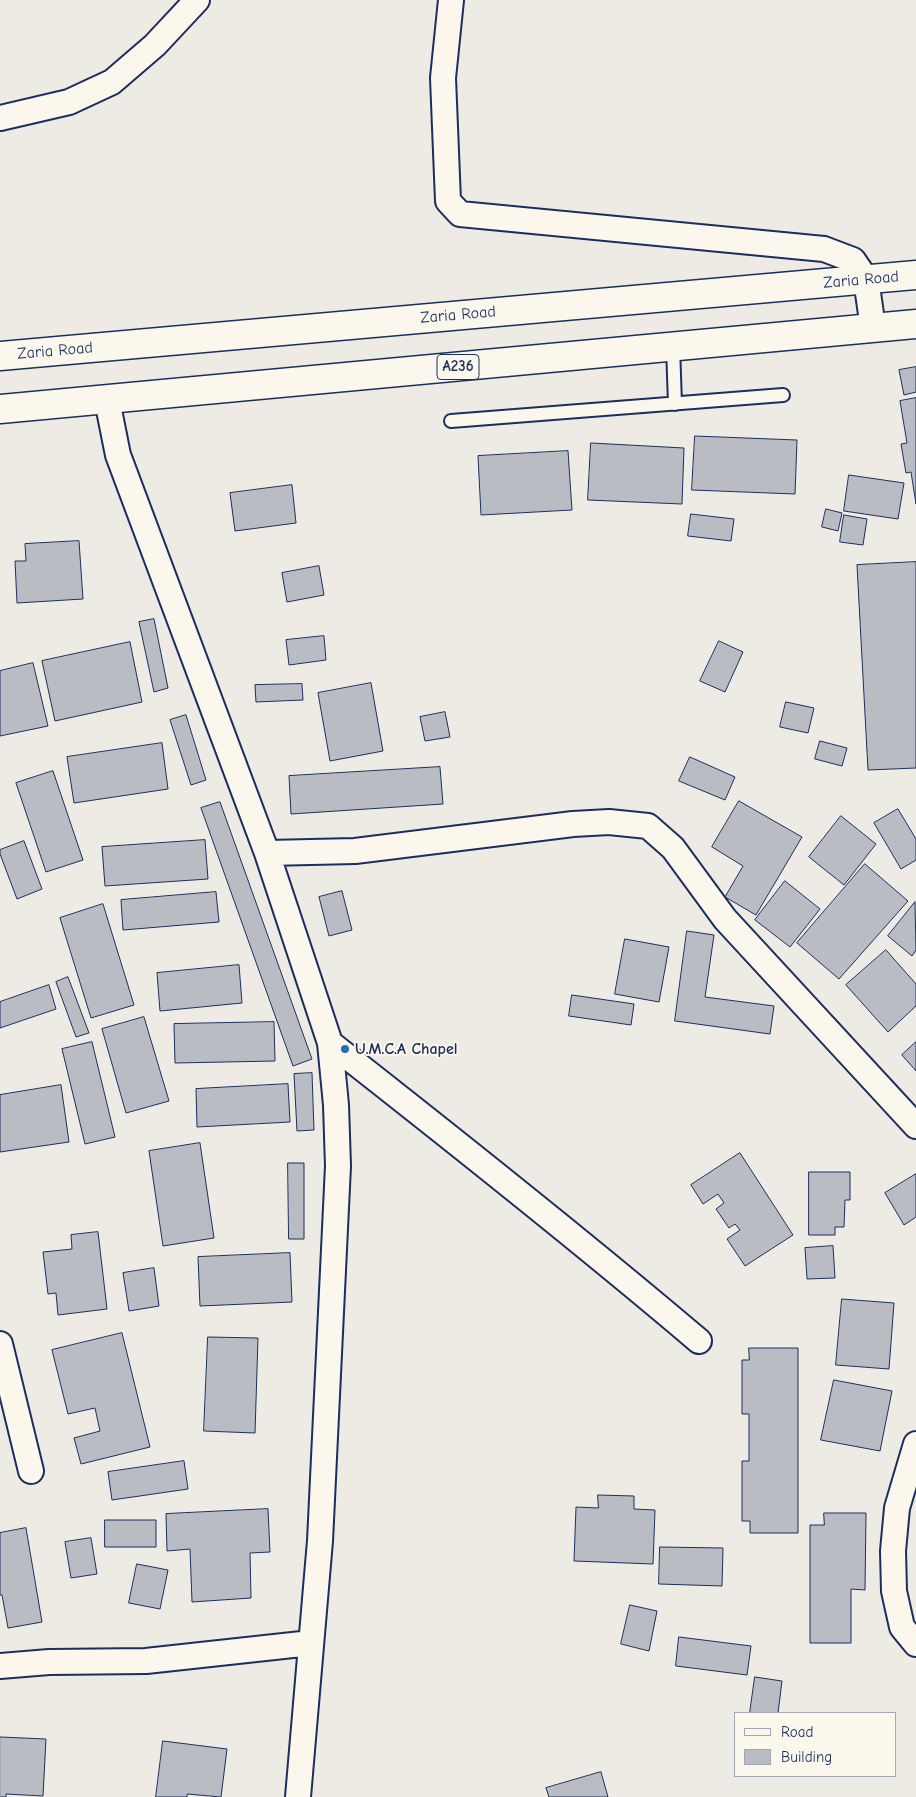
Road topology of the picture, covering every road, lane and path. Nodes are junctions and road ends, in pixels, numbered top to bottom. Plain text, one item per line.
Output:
1 (198, 0) edge
2 (451, 0) edge
3 (0, 118) edge
4 (916, 275) edge
5 (866, 279) junction
6 (916, 324) edge
7 (872, 328) junction
8 (673, 346) junction
9 (0, 356) edge
10 (783, 395) dead end
11 (107, 400) junction
12 (675, 404) junction
13 (0, 409) edge
14 (451, 421) dead end
15 (267, 853) junction
16 (330, 1043) junction
17 (916, 1126) edge
18 (699, 1341) dead end
19 (0, 1344) edge
20 (916, 1444) edge
21 (31, 1471) dead end
22 (311, 1644) junction
23 (916, 1644) edge
24 (0, 1666) edge
25 (298, 1797) edge

1 - 3 street
2 - 5 street
4 - 5 highway, Zaria Road
5 - 7 street
5 - 9 highway, Zaria Road
6 - 7 highway, A236
7 - 8 highway, A236
8 - 11 highway, A236
8 - 12 lane
10 - 12 lane
11 - 13 highway, A236
11 - 15 street
12 - 14 lane
15 - 16 street
15 - 17 street
16 - 18 street
16 - 22 street
19 - 21 street
20 - 23 street
22 - 24 street
22 - 25 street

